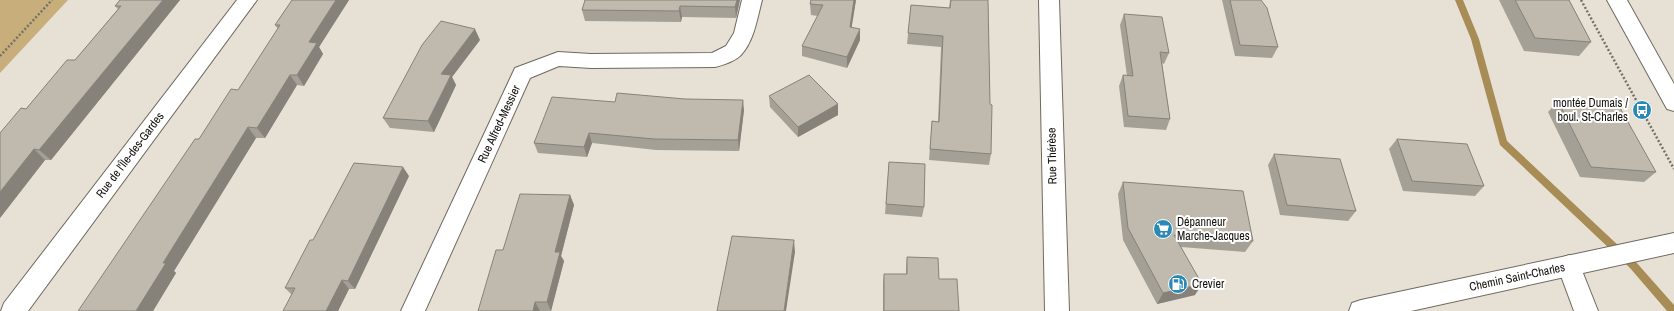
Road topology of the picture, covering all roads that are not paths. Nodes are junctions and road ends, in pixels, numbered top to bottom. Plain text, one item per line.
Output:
1 (247, 0) edge
2 (752, 0) edge
3 (1049, 0) edge
4 (1617, 0) edge
5 (1674, 103) edge
6 (1674, 243) edge
7 (1569, 265) junction
8 (13, 311) edge
9 (413, 311) edge
10 (1057, 311) edge
11 (1361, 311) edge
12 (1586, 311) edge

1 - 8 street, Rue de l'Île-des-Gardes
2 - 9 street, Rue Alfred-Messier
3 - 10 street, Rue Thérèse
4 - 5 street
6 - 7 street, Chemin Saint-Charles
7 - 11 street, Chemin Saint-Charles
7 - 12 street

